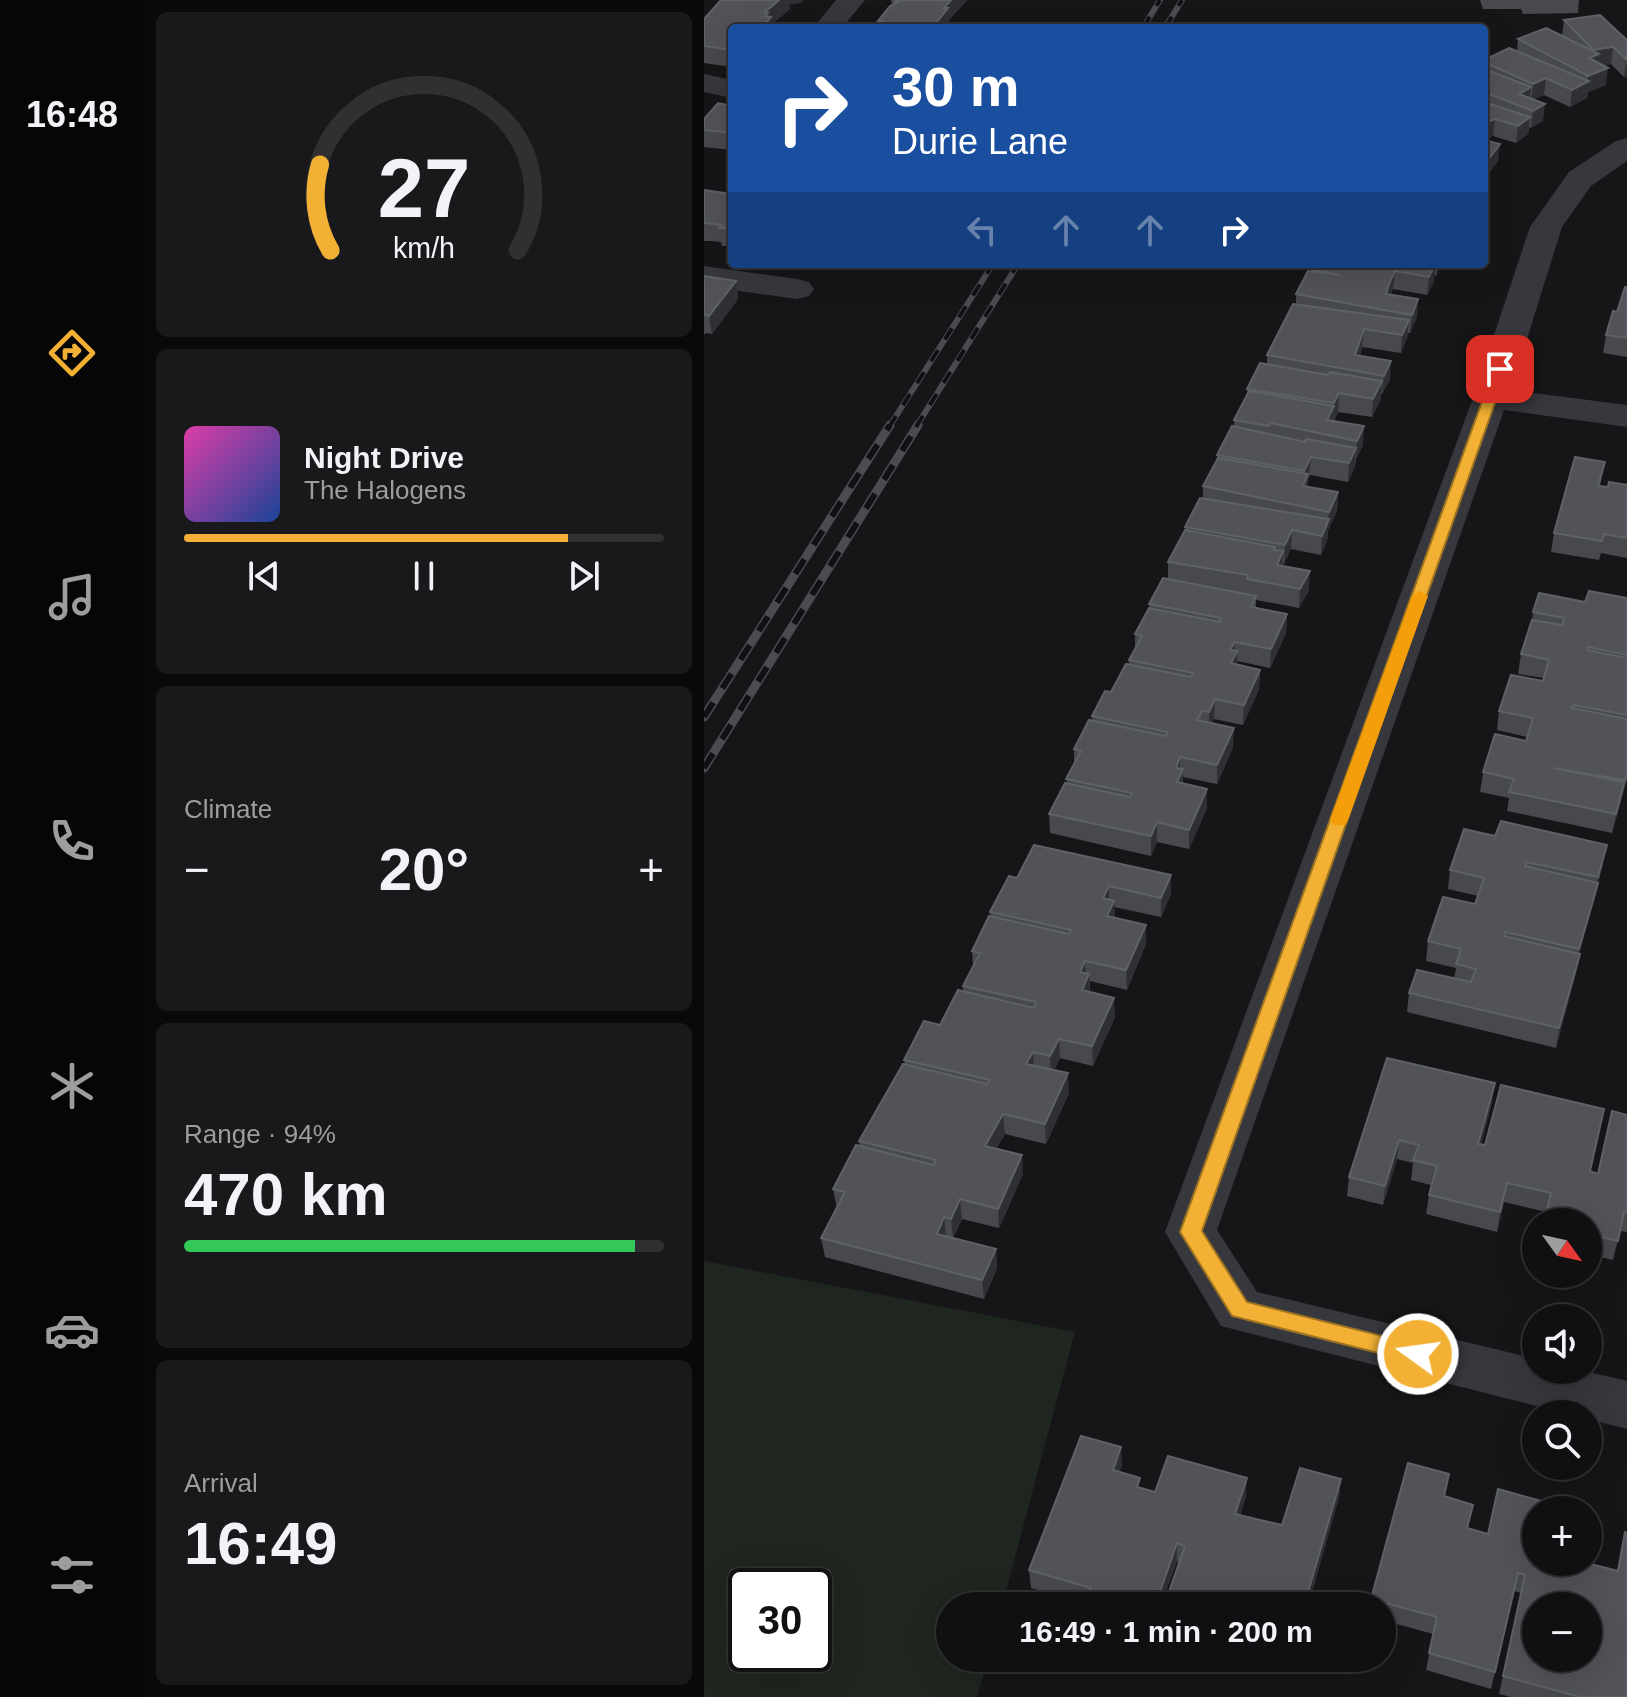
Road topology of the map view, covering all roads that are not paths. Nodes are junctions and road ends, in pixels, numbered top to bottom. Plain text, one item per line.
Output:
1 (851, 0) edge
2 (830, 24) edge
3 (1627, 147) edge
4 (704, 276) edge
5 (797, 289) dead end
6 (1491, 398) junction
7 (1627, 416) edge
8 (1627, 1405) edge

1 - 2 street
3 - 6 street
4 - 5 street
6 - 7 street
6 - 8 street

